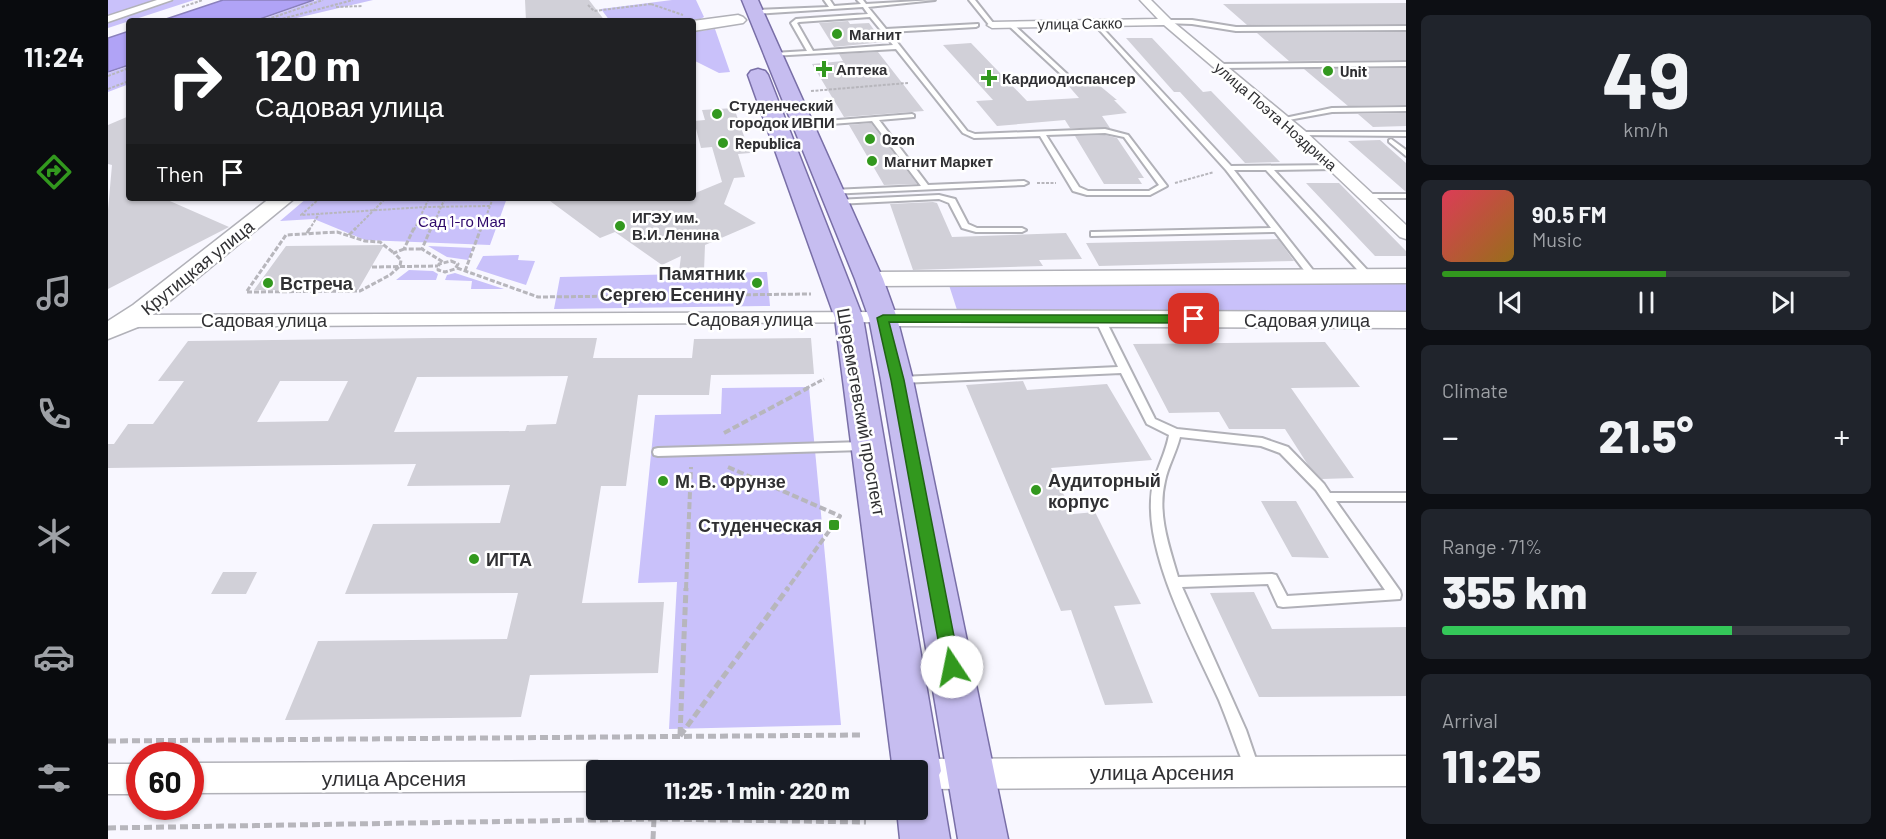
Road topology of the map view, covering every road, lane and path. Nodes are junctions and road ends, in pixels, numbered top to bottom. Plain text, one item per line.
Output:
1 (167, 0) edge
2 (323, 0) edge
3 (336, 0) edge
4 (353, 0) edge
5 (730, 0) edge
6 (827, 0) edge
7 (932, 0) edge
8 (972, 0) edge
9 (1144, 0) edge
10 (345, 2) junction
11 (862, 2) edge
12 (588, 4) dead end
13 (362, 6) dead end
14 (327, 7) junction
15 (299, 8) junction
16 (833, 8) junction
17 (870, 15) junction
18 (749, 17) edge
19 (271, 18) edge
20 (285, 18) edge
21 (682, 18) edge
22 (108, 19) edge
23 (696, 21) edge
24 (1167, 22) junction
25 (1096, 23) junction
26 (1010, 24) junction
27 (976, 25) dead end
28 (992, 25) joint
29 (1406, 28) edge
30 (883, 31) junction
31 (898, 49) junction
32 (773, 55) junction
33 (812, 55) junction
34 (752, 57) dead end
35 (1406, 64) edge
36 (1220, 66) junction
37 (126, 69) edge
38 (1065, 75) dead end
39 (108, 76) edge
40 (924, 81) junction
41 (126, 82) edge
42 (108, 89) edge
43 (811, 91) dead end
44 (1406, 109) edge
45 (912, 116) dead end
46 (874, 119) junction
47 (1282, 119) junction
48 (803, 124) junction
49 (1042, 134) junction
50 (1300, 134) junction
51 (1406, 134) edge
52 (1391, 141) dead end
53 (1406, 153) edge
54 (1334, 167) junction
55 (1229, 168) junction
56 (1268, 168) junction
57 (1072, 182) junction
58 (1024, 183) joint
59 (925, 186) junction
60 (1163, 186) junction
61 (1366, 196) junction
62 (1406, 196) edge
63 (834, 197) junction
64 (280, 201) edge
65 (317, 201) edge
66 (384, 201) edge
67 (428, 201) edge
68 (444, 201) edge
69 (492, 201) edge
70 (490, 206) junction
71 (425, 207) junction
72 (441, 207) junction
73 (376, 210) junction
74 (319, 214) junction
75 (1022, 230) dead end
76 (1278, 230) junction
77 (307, 234) junction
78 (1094, 234) dead end
79 (1406, 234) edge
80 (349, 235) junction
81 (404, 249) junction
82 (422, 249) junction
83 (394, 253) junction
84 (443, 262) junction
85 (400, 266) junction
86 (438, 266) junction
87 (372, 267) dead end
88 (457, 267) junction
89 (465, 271) junction
90 (1313, 276) junction
91 (1368, 276) junction
92 (1406, 276) edge
93 (869, 279) junction
94 (811, 294) dead end
95 (866, 318) junction
96 (1100, 319) junction
97 (1406, 320) edge
98 (118, 326) edge
99 (1124, 370) junction
100 (824, 380) dead end
101 (897, 380) junction
102 (1175, 433) junction
103 (870, 446) junction
104 (692, 451) junction
105 (658, 452) dead end
106 (1326, 497) junction
107 (1406, 497) edge
108 (1173, 582) junction
109 (863, 735) dead end
110 (680, 737) junction
111 (108, 741) edge
112 (915, 760) edge
113 (1252, 770) junction
114 (1406, 771) edge
115 (928, 772) edge
116 (972, 773) junction
117 (586, 776) edge
118 (126, 778) edge
119 (204, 778) edge
120 (108, 779) edge
121 (593, 820) edge
122 (654, 820) edge
123 (725, 820) edge
124 (923, 820) edge
125 (866, 822) dead end
126 (108, 828) edge
127 (653, 839) edge
128 (925, 839) edge
129 (983, 839) edge

1 - 22 street
2 - 15 path
3 - 10 path
4 - 10 path
5 - 18 main road, Шереметевский проспект
6 - 16 lane
7 - 11 lane
8 - 28 lane
9 - 24 street, улица Поэта Ноздрина
10 - 14 path
11 - 16 lane
11 - 17 lane
12 - 21 path
13 - 14 path
14 - 15 path
14 - 20 path
15 - 19 path
16 - 18 lane
17 - 30 lane
17 - 33 lane
18 - 23 street
18 - 32 main road, Шереметевский проспект
24 - 25 street, улица Сакко
24 - 29 lane
24 - 36 street, улица Поэта Ноздрина
25 - 26 street, улица Сакко
25 - 55 lane
26 - 28 street, улица Сакко
26 - 38 lane
27 - 30 lane
30 - 31 lane
31 - 33 lane
31 - 40 lane
32 - 33 lane
32 - 48 main road, Шереметевский проспект
34 - 95 main road, Шереметевский проспект
35 - 36 lane
36 - 47 street, улица Поэта Ноздрина
37 - 39 path
40 - 43 path
40 - 49 lane
41 - 42 path
44 - 47 lane
45 - 46 lane
46 - 48 lane
46 - 59 lane
47 - 50 street, улица Поэта Ноздрина
48 - 63 main road, Шереметевский проспект
49 - 57 lane
49 - 60 lane
50 - 51 lane
50 - 54 street, улица Поэта Ноздрина
52 - 53 lane
54 - 56 lane
54 - 61 street, улица Поэта Ноздрина
55 - 56 lane
55 - 60 path
55 - 76 lane
56 - 91 lane
57 - 58 path
57 - 60 lane
58 - 59 lane
59 - 63 lane
61 - 62 lane
61 - 79 street, улица Поэта Ноздрина
63 - 75 lane
63 - 93 main road, Шереметевский проспект
64 - 98 street, Крутицкая улица
65 - 74 path
66 - 73 path
67 - 71 path
68 - 72 path
69 - 70 path
70 - 72 path
70 - 89 path
71 - 72 path
71 - 73 path
71 - 81 path
72 - 82 path
73 - 74 path
73 - 80 path
74 - 77 path
76 - 78 lane
76 - 90 lane
77 - 80 path
77 - 85 path
80 - 83 path
81 - 82 path
81 - 83 path
82 - 84 path
83 - 85 path
84 - 86 path
84 - 88 path
85 - 86 path
85 - 87 path
86 - 88 path
88 - 89 path
89 - 94 path
90 - 91 street
90 - 93 street
91 - 92 street
93 - 95 main road, Шереметевский проспект
95 - 96 street, Садовая улица
95 - 98 street, Садовая улица
95 - 101 main road, Шереметевский проспект
95 - 103 main road, Шереметевский проспект
96 - 97 street, Садовая улица
96 - 99 lane
99 - 101 lane
99 - 102 lane
100 - 104 path
101 - 116 main road, Шереметевский проспект
102 - 106 lane
102 - 108 lane
103 - 104 lane
103 - 112 main road, Шереметевский проспект
104 - 105 lane
104 - 110 path
104 - 110 path
106 - 107 lane
106 - 108 lane
108 - 113 lane
109 - 110 path
110 - 111 path
113 - 114 street, улица Арсения
113 - 116 street, улица Арсения
115 - 116 street, улица Арсения
116 - 129 main road, Шереметевский проспект
117 - 119 street, улица Арсения
118 - 120 street
121 - 126 path
122 - 127 path
123 - 125 path
124 - 128 main road

